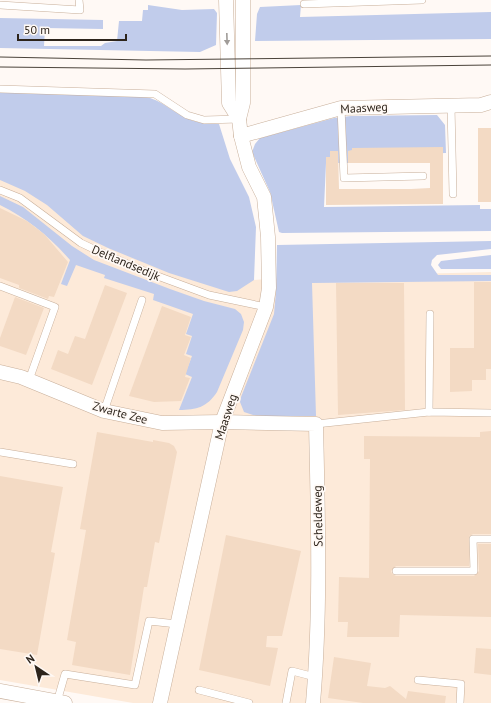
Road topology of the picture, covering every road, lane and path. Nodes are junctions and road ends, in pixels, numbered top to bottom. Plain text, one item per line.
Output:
1 (79, 0) edge
2 (226, 0) edge
3 (243, 0) edge
4 (422, 0) edge
5 (304, 4) dead end
6 (0, 5) edge
7 (0, 89) edge
8 (491, 102) edge
9 (451, 106) junction
10 (341, 108) junction
11 (239, 119) junction
12 (240, 136) junction
13 (424, 176) dead end
14 (0, 190) edge
15 (453, 194) dead end
16 (1, 289) edge
17 (142, 300) dead end
18 (266, 306) junction
19 (430, 314) dead end
20 (0, 372) edge
21 (29, 380) junction
22 (104, 411) junction
23 (429, 412) junction
24 (491, 413) edge
25 (222, 422) junction
26 (316, 424) junction
27 (0, 452) edge
28 (73, 464) dead end
29 (491, 539) edge
30 (396, 571) dead end
31 (177, 624) junction
32 (315, 677) junction
33 (418, 680) dead end
34 (199, 690) dead end
35 (0, 691) edge
36 (61, 703) edge
37 (160, 703) edge
38 (249, 703) edge
39 (286, 703) edge
40 (313, 703) edge
41 (460, 703) edge

1 - 6 lane
2 -> 11 street, Maasweg
3 - 11 street, Maasweg
4 - 5 lane
7 - 11 lane
8 - 9 street, Maasweg
9 - 10 street, Maasweg
9 - 15 lane
10 - 12 street, Maasweg
10 - 13 lane
11 - 12 street, Maasweg
12 - 18 street, Maasweg
14 - 18 lane, Delflandsedijk
16 - 21 lane
17 - 22 lane
18 - 25 street, Maasweg
19 - 23 lane
20 - 21 street, Zwarte Zee
21 - 22 street, Zwarte Zee
22 - 25 street, Zwarte Zee
23 - 24 lane
23 - 26 lane
25 - 26 street
25 - 31 street, Maasweg
26 - 32 street, Scheldeweg
27 - 28 lane
29 - 30 lane
31 - 36 lane
31 - 37 street, Maasweg
32 - 39 lane
32 - 40 street, Scheldeweg
33 - 41 lane
34 - 38 lane
35 - 36 street

